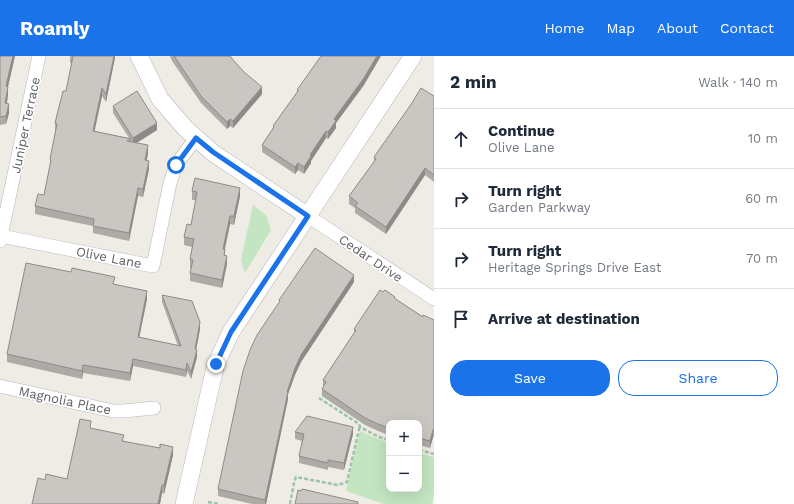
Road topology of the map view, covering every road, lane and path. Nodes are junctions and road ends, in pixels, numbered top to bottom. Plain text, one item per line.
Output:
1 (39, 56) edge
2 (139, 56) edge
3 (413, 56) edge
4 (196, 138) junction
5 (308, 216) junction
6 (1, 238) edge
7 (434, 299) edge
8 (0, 386) edge
9 (319, 398) dead end
10 (154, 408) dead end
11 (360, 425) junction
12 (386, 439) edge
13 (422, 451) edge
14 (434, 454) edge
15 (208, 502) dead end
16 (184, 504) edge
17 (220, 504) edge
18 (290, 504) edge

1 - 6 street, Juniper Terrace
2 - 4 street
3 - 5 street
4 - 5 street
4 - 6 street, Olive Lane
5 - 7 street, Cedar Drive
5 - 16 street
8 - 10 street, Magnolia Place
9 - 11 path
11 - 12 path
11 - 18 path
13 - 14 path
15 - 17 path

